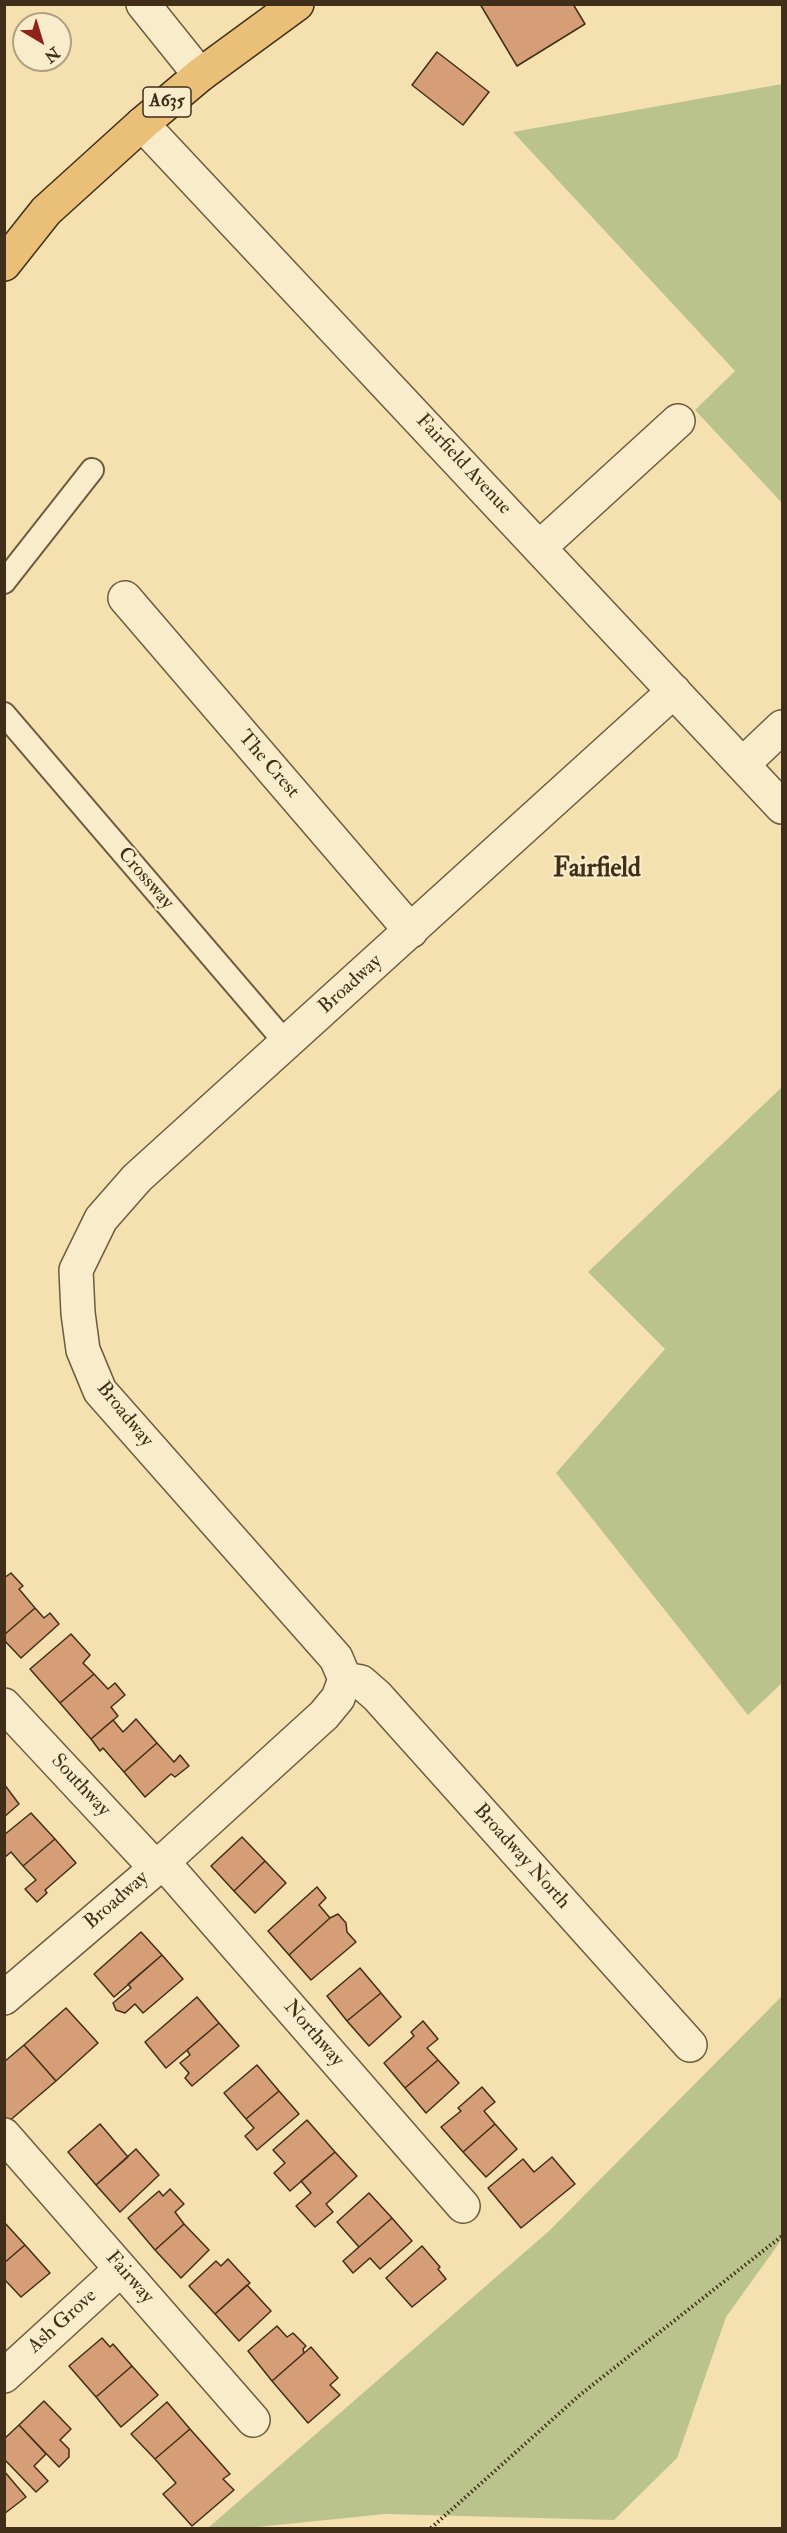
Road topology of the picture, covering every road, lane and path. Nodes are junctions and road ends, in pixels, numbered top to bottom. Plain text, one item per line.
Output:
1 (143, 4) edge
2 (297, 4) edge
3 (200, 75) junction
4 (142, 124) junction
5 (4, 264) edge
6 (678, 421) dead end
7 (92, 470) dead end
8 (540, 547) junction
9 (4, 582) edge
10 (125, 598) dead end
11 (674, 691) junction
12 (4, 714) edge
13 (783, 727) edge
14 (743, 764) junction
15 (783, 807) edge
16 (411, 931) junction
17 (286, 1043) junction
18 (345, 1679) junction
19 (4, 1705) edge
20 (159, 1865) junction
21 (4, 1998) edge
22 (690, 2045) dead end
23 (4, 2135) edge
24 (463, 2206) dead end
25 (783, 2236) edge
26 (122, 2269) junction
27 (4, 2376) edge
28 (253, 2420) dead end
29 (431, 2529) edge

1 - 3 street
2 - 3 highway, A635
3 - 4 highway, A635
4 - 5 highway, A635
4 - 8 street, Fairfield Avenue
6 - 8 street
7 - 9 lane
8 - 11 street, Fairfield Avenue
10 - 16 street, The Crest
11 - 14 street, Fairfield Avenue
11 - 16 street, Broadway
12 - 17 lane, Crossway
13 - 14 street
14 - 15 street, Fairfield Avenue
16 - 17 street, Broadway
17 - 18 street, Broadway
18 - 20 street, Broadway
18 - 22 street, Broadway North
19 - 20 street, Southway
20 - 21 street, Broadway
20 - 24 street, Northway
23 - 26 street, Fairway
25 - 29 path
26 - 27 street, Ash Grove
26 - 28 street, Fairway

